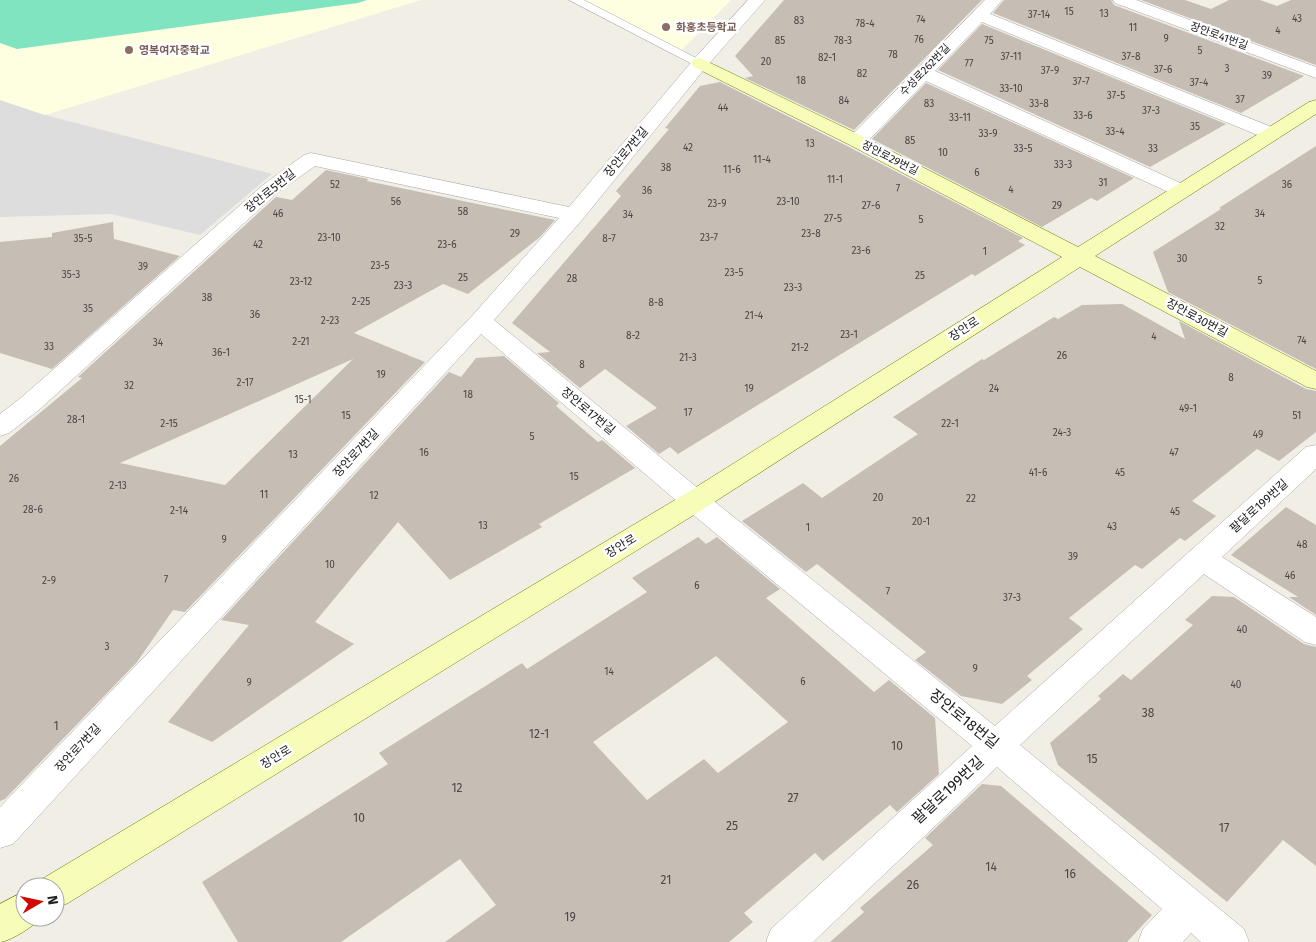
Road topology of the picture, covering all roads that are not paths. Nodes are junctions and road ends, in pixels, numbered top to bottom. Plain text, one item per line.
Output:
1 (575, 0) edge
2 (757, 0) edge
3 (994, 0) edge
4 (1131, 1) edge
5 (979, 15) junction
6 (700, 63) junction
7 (923, 72) junction
8 (1316, 73) edge
9 (1316, 106) edge
10 (1272, 134) junction
11 (857, 141) junction
12 (1182, 191) junction
13 (574, 216) junction
14 (1078, 256) junction
15 (480, 321) junction
16 (1316, 381) edge
17 (0, 401) edge
18 (31, 403) junction
19 (0, 427) edge
20 (1316, 454) edge
21 (695, 500) junction
22 (1202, 558) junction
23 (1316, 633) edge
24 (996, 746) junction
25 (1, 830) edge
26 (65, 885) edge
27 (1189, 908) junction
28 (15, 915) edge
29 (0, 925) edge
30 (785, 942) edge
31 (1157, 942) edge
32 (1230, 942) edge

1 - 6 lane
2 - 6 street, 장안로7번길
3 - 5 street, 수성로262번길
4 - 8 street, 장안로41번길
5 - 7 street, 수성로262번길
5 - 10 street
6 - 11 main road, 장안로29번길
6 - 13 street, 장안로7번길
7 - 11 street, 수성로262번길
7 - 12 street
9 - 10 main road, 장안로
10 - 12 main road, 장안로
11 - 14 main road, 장안로29번길
12 - 14 main road, 장안로
13 - 15 street, 장안로7번길
13 - 18 street, 장안로5번길
14 - 16 main road, 장안로30번길
14 - 21 main road, 장안로
15 - 21 street, 장안로17번길
15 - 25 street, 장안로7번길
17 - 18 street
18 - 19 street, 장안로5번길
20 - 22 street, 팔달로199번길
21 - 24 street, 장안로18번길
21 - 26 main road, 장안로
22 - 23 street
22 - 24 street, 팔달로199번길
24 - 27 street, 장안로18번길
24 - 30 street, 팔달로199번길
27 - 31 street
27 - 32 street, 장안로18번길
28 - 29 main road

